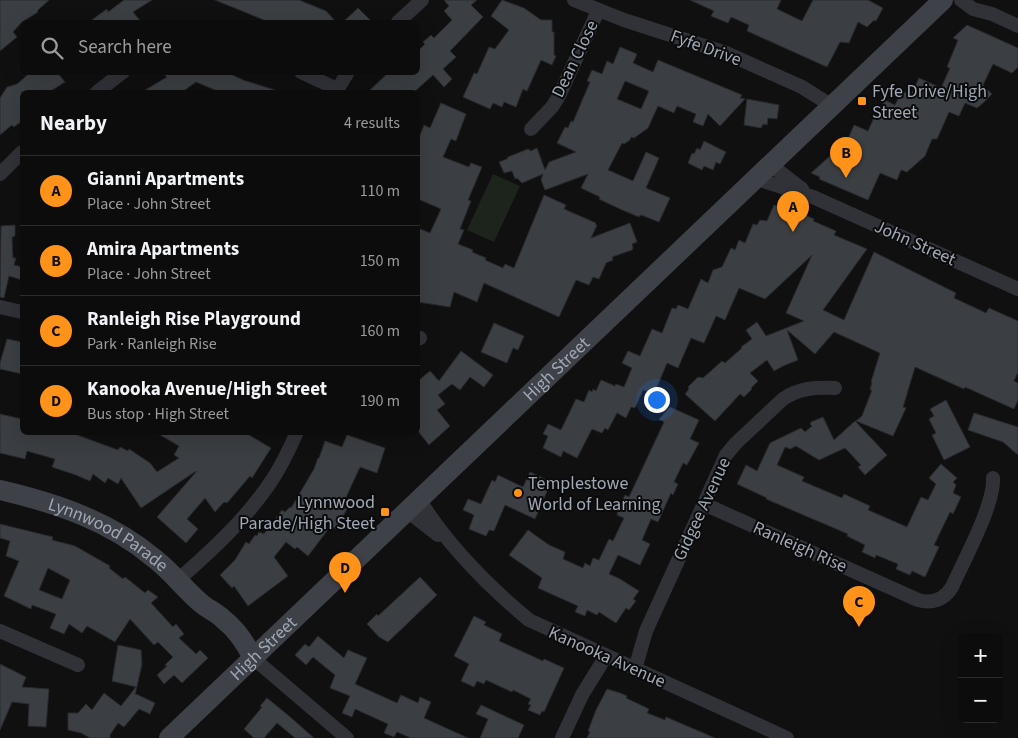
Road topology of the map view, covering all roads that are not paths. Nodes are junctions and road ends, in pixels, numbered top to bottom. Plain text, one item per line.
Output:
1 (422, 0) edge
2 (574, 0) edge
3 (943, 0) edge
4 (960, 0) edge
5 (977, 0) edge
6 (598, 11) junction
7 (992, 14) junction
8 (400, 20) edge
9 (1018, 26) edge
10 (119, 75) edge
11 (307, 75) edge
12 (346, 75) edge
13 (100, 90) edge
14 (335, 90) edge
15 (338, 90) edge
16 (832, 106) junction
17 (531, 129) dead end
18 (20, 154) edge
19 (764, 172) junction
20 (0, 174) edge
21 (813, 197) junction
22 (1018, 289) edge
23 (0, 307) edge
24 (20, 312) edge
25 (835, 388) dead end
26 (295, 435) edge
27 (992, 478) dead end
28 (0, 490) edge
29 (704, 504) junction
30 (413, 505) junction
31 (178, 580) junction
32 (0, 631) edge
33 (600, 654) junction
34 (253, 658) junction
35 (78, 665) dead end
36 (629, 667) junction
37 (169, 738) edge
38 (347, 738) edge
39 (562, 738) edge
40 (787, 738) edge

1 - 8 street
2 - 6 street, Fyfe Drive
3 - 16 main road, High Street
4 - 7 street
5 - 7 street
6 - 16 street, Fyfe Drive
6 - 17 street, Dean Close
7 - 9 street
10 - 13 street
11 - 14 street
12 - 15 street
16 - 19 main road, High Street
18 - 20 street
19 - 21 street, John Street
19 - 21 street, John Street
19 - 30 main road, High Street
21 - 22 street, John Street
23 - 24 street
25 - 29 street, Gidgee Avenue
26 - 31 street
27 - 29 street, Ranleigh Rise
28 - 31 main road, Lynnwood Parade
29 - 36 street, Gidgee Avenue
30 - 33 street, Kanooka Avenue
30 - 34 main road, High Street
31 - 34 main road, Lynnwood Parade
32 - 35 street
33 - 36 street, Kanooka Avenue
33 - 39 street
34 - 37 main road, High Street
34 - 38 street
36 - 40 street, Kanooka Avenue

